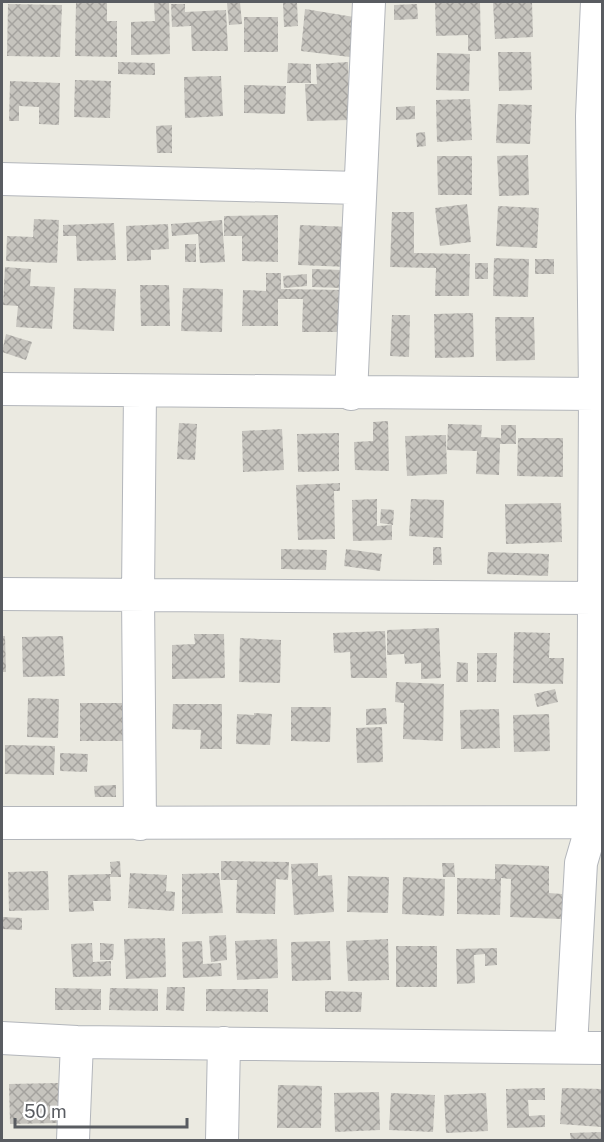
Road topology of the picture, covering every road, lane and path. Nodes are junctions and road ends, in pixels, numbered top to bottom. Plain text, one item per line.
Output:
1 (369, 2) edge
2 (597, 2) edge
3 (2, 179) edge
4 (359, 188) junction
5 (598, 211) edge
6 (2, 389) edge
7 (140, 392) junction
8 (351, 394) junction
9 (595, 394) junction
10 (2, 594) edge
11 (138, 594) junction
12 (594, 598) junction
13 (598, 822) edge
14 (2, 823) edge
15 (140, 824) junction
16 (2, 1038) edge
17 (77, 1042) junction
18 (224, 1043) junction
19 (572, 1047) junction
20 (603, 1048) edge
21 (74, 1140) edge
22 (222, 1140) edge

1 - 4 street
2 - 5 street
3 - 4 street
4 - 8 street
5 - 9 street
6 - 7 street
7 - 8 street
7 - 11 street
8 - 9 street
9 - 12 street
10 - 11 street
11 - 12 street
11 - 15 street
12 - 13 street
13 - 15 street
13 - 19 street
14 - 15 street
16 - 17 street
17 - 18 street
17 - 21 street
18 - 19 street
18 - 22 street
19 - 20 street

